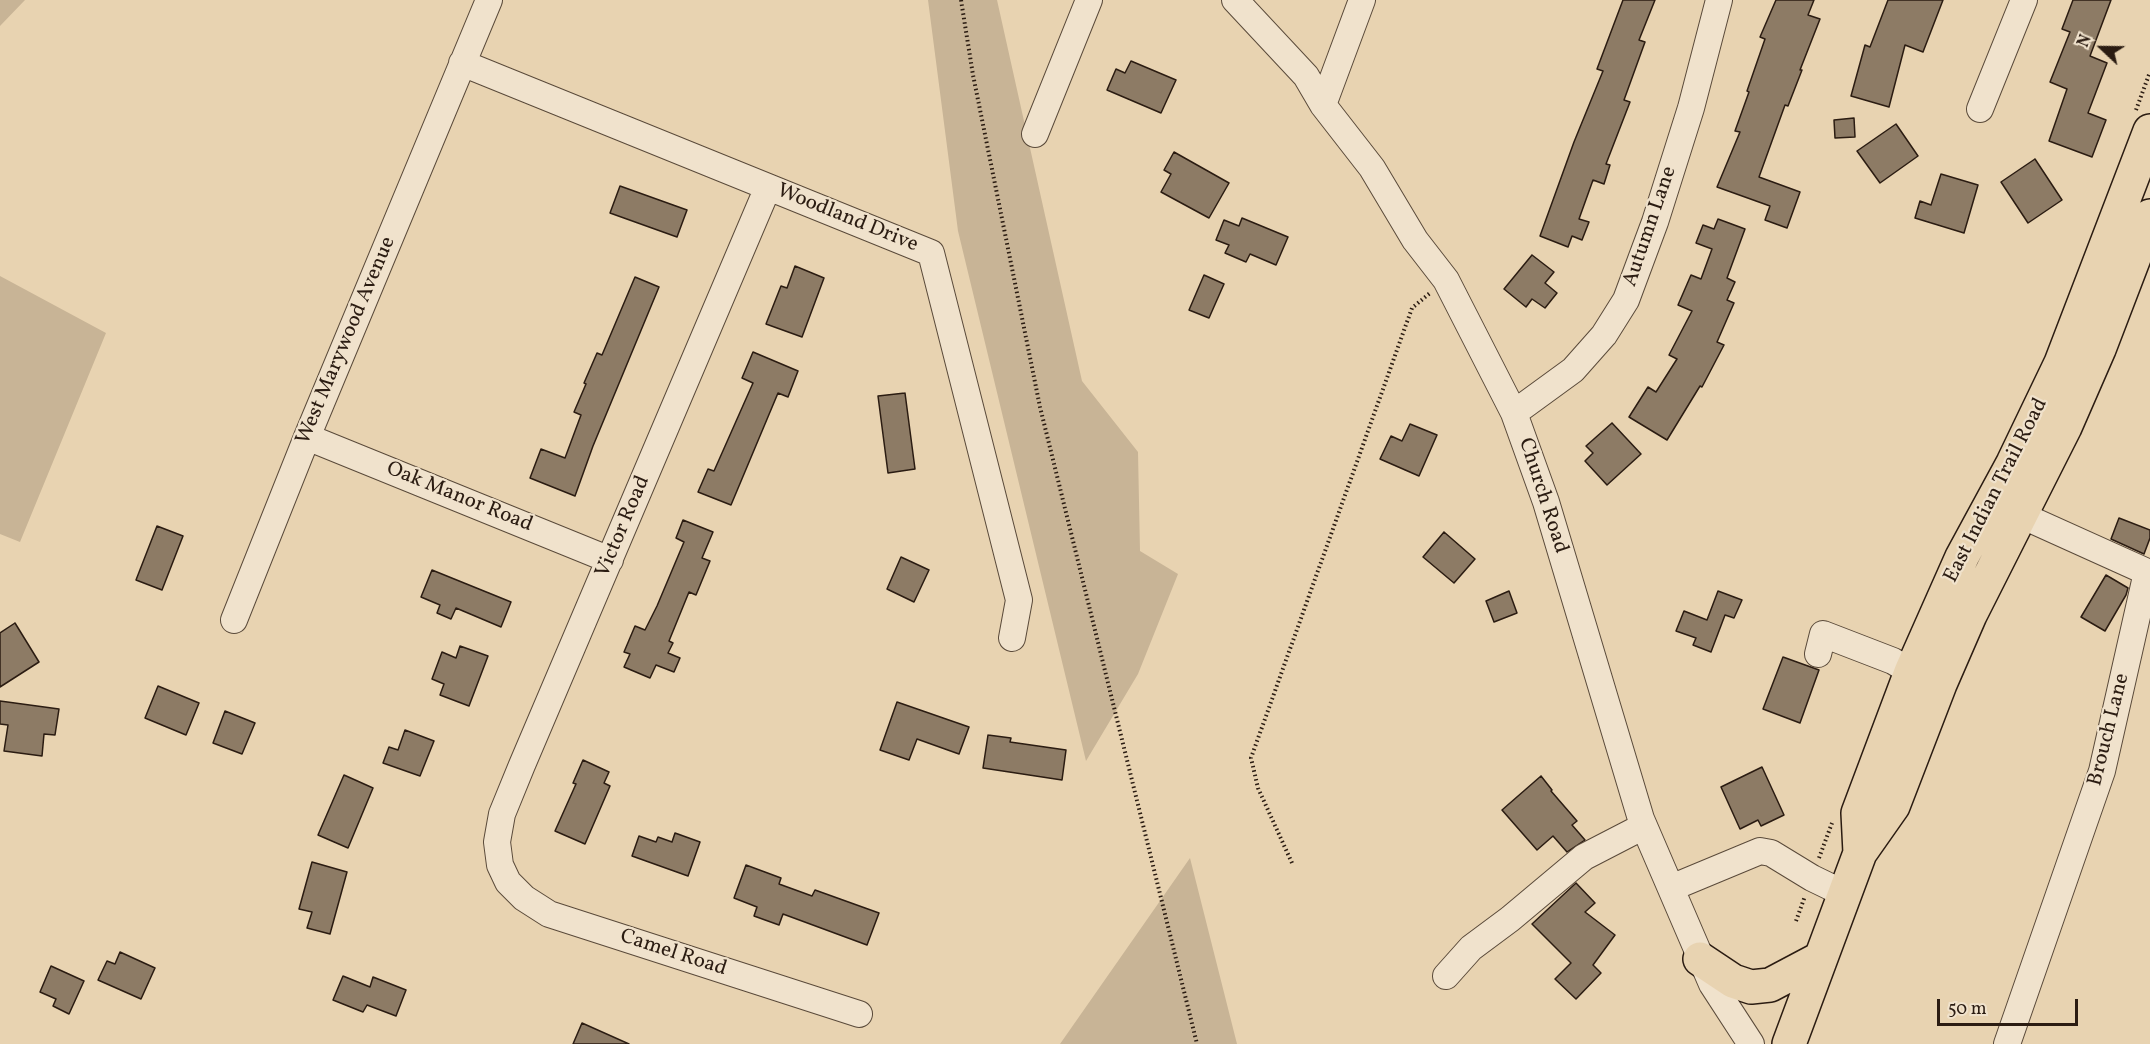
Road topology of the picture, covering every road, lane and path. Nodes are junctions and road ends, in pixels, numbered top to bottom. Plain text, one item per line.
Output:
1 (489, 0) edge
2 (961, 0) edge
3 (1089, 0) edge
4 (1235, 0) edge
5 (1362, 0) edge
6 (1719, 0) edge
7 (2024, 0) edge
8 (462, 63) junction
9 (1323, 105) junction
10 (1980, 109) dead end
11 (2150, 131) edge
12 (1035, 134) dead end
13 (768, 187) junction
14 (2150, 216) edge
15 (1446, 280) junction
16 (1514, 413) junction
17 (307, 437) junction
18 (2006, 509) junction
19 (610, 560) junction
20 (234, 620) dead end
21 (1012, 638) dead end
22 (1818, 654) dead end
23 (1925, 678) junction
24 (1644, 826) junction
25 (1292, 862) dead end
26 (503, 871) joint
27 (1671, 888) junction
28 (1845, 894) junction
29 (1821, 958) junction
30 (1700, 959) junction
31 (1446, 976) dead end
32 (859, 1014) dead end
33 (1197, 1044) edge
34 (1751, 1044) edge
35 (1789, 1044) edge
36 (2007, 1044) edge

1 - 8 street, West Marywood Avenue
2 - 33 path
3 - 12 street
4 - 9 street, Church Road
5 - 9 street
6 - 16 street, Autumn Lane
7 - 10 street
8 - 13 street, Woodland Drive
8 - 17 street, West Marywood Avenue
9 - 15 street, Church Road
11 - 18 main road, East Indian Trail Road
13 - 19 street, Victor Road
13 - 21 street, Woodland Drive
14 - 18 main road, East Indian Trail Road
15 - 16 street, Church Road
15 - 25 path
16 - 24 street, Church Road
17 - 19 street, Oak Manor Road
17 - 20 street, West Marywood Avenue
18 - 23 main road, East Indian Trail Road
18 - 36 street, Brouch Lane
19 - 26 street, Victor Road
22 - 23 street
23 - 28 main road, East Indian Trail Road
24 - 27 street, Church Road
24 - 31 street
26 - 32 street, Camel Road
27 - 28 street
27 - 30 street, Church Road
28 - 29 main road, East Indian Trail Road
29 - 30 main road
29 - 35 main road, East Indian Trail Road
30 - 34 street, Church Road

